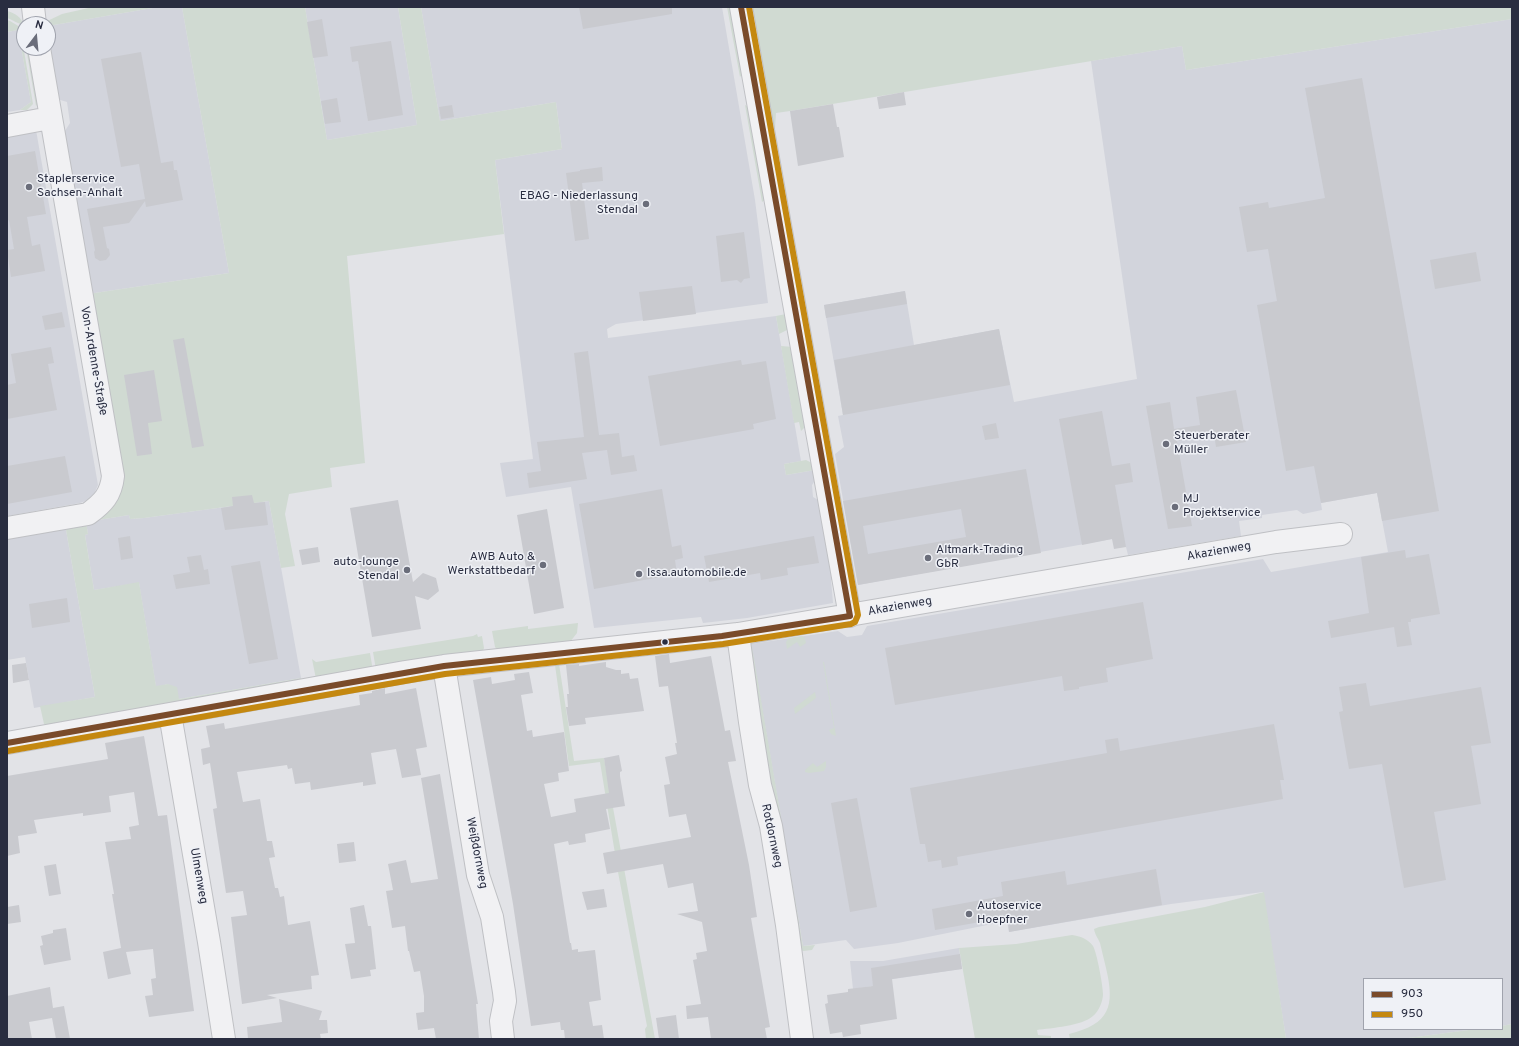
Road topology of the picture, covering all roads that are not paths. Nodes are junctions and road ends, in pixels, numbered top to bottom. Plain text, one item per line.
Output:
1 (742, 7) edge
2 (40, 56) edge
3 (50, 118) junction
4 (7, 126) edge
5 (7, 528) edge
6 (1341, 534) dead end
7 (850, 616) junction
8 (738, 634) junction
9 (444, 666) junction
10 (170, 714) junction
11 (7, 743) edge
12 (224, 1039) edge
13 (503, 1039) edge
14 (802, 1039) edge

1 - 7 street
2 - 3 street, Von-Ardenne-Straße
3 - 4 street
3 - 5 street, Von-Ardenne-Straße
6 - 7 street, Akazienweg
7 - 8 street, Akazienweg
8 - 9 street, Akazienweg
8 - 14 street, Rotdornweg
9 - 10 street, Akazienweg
9 - 13 street, Weißdornweg
10 - 11 street, Akazienweg
10 - 12 street, Ulmenweg

